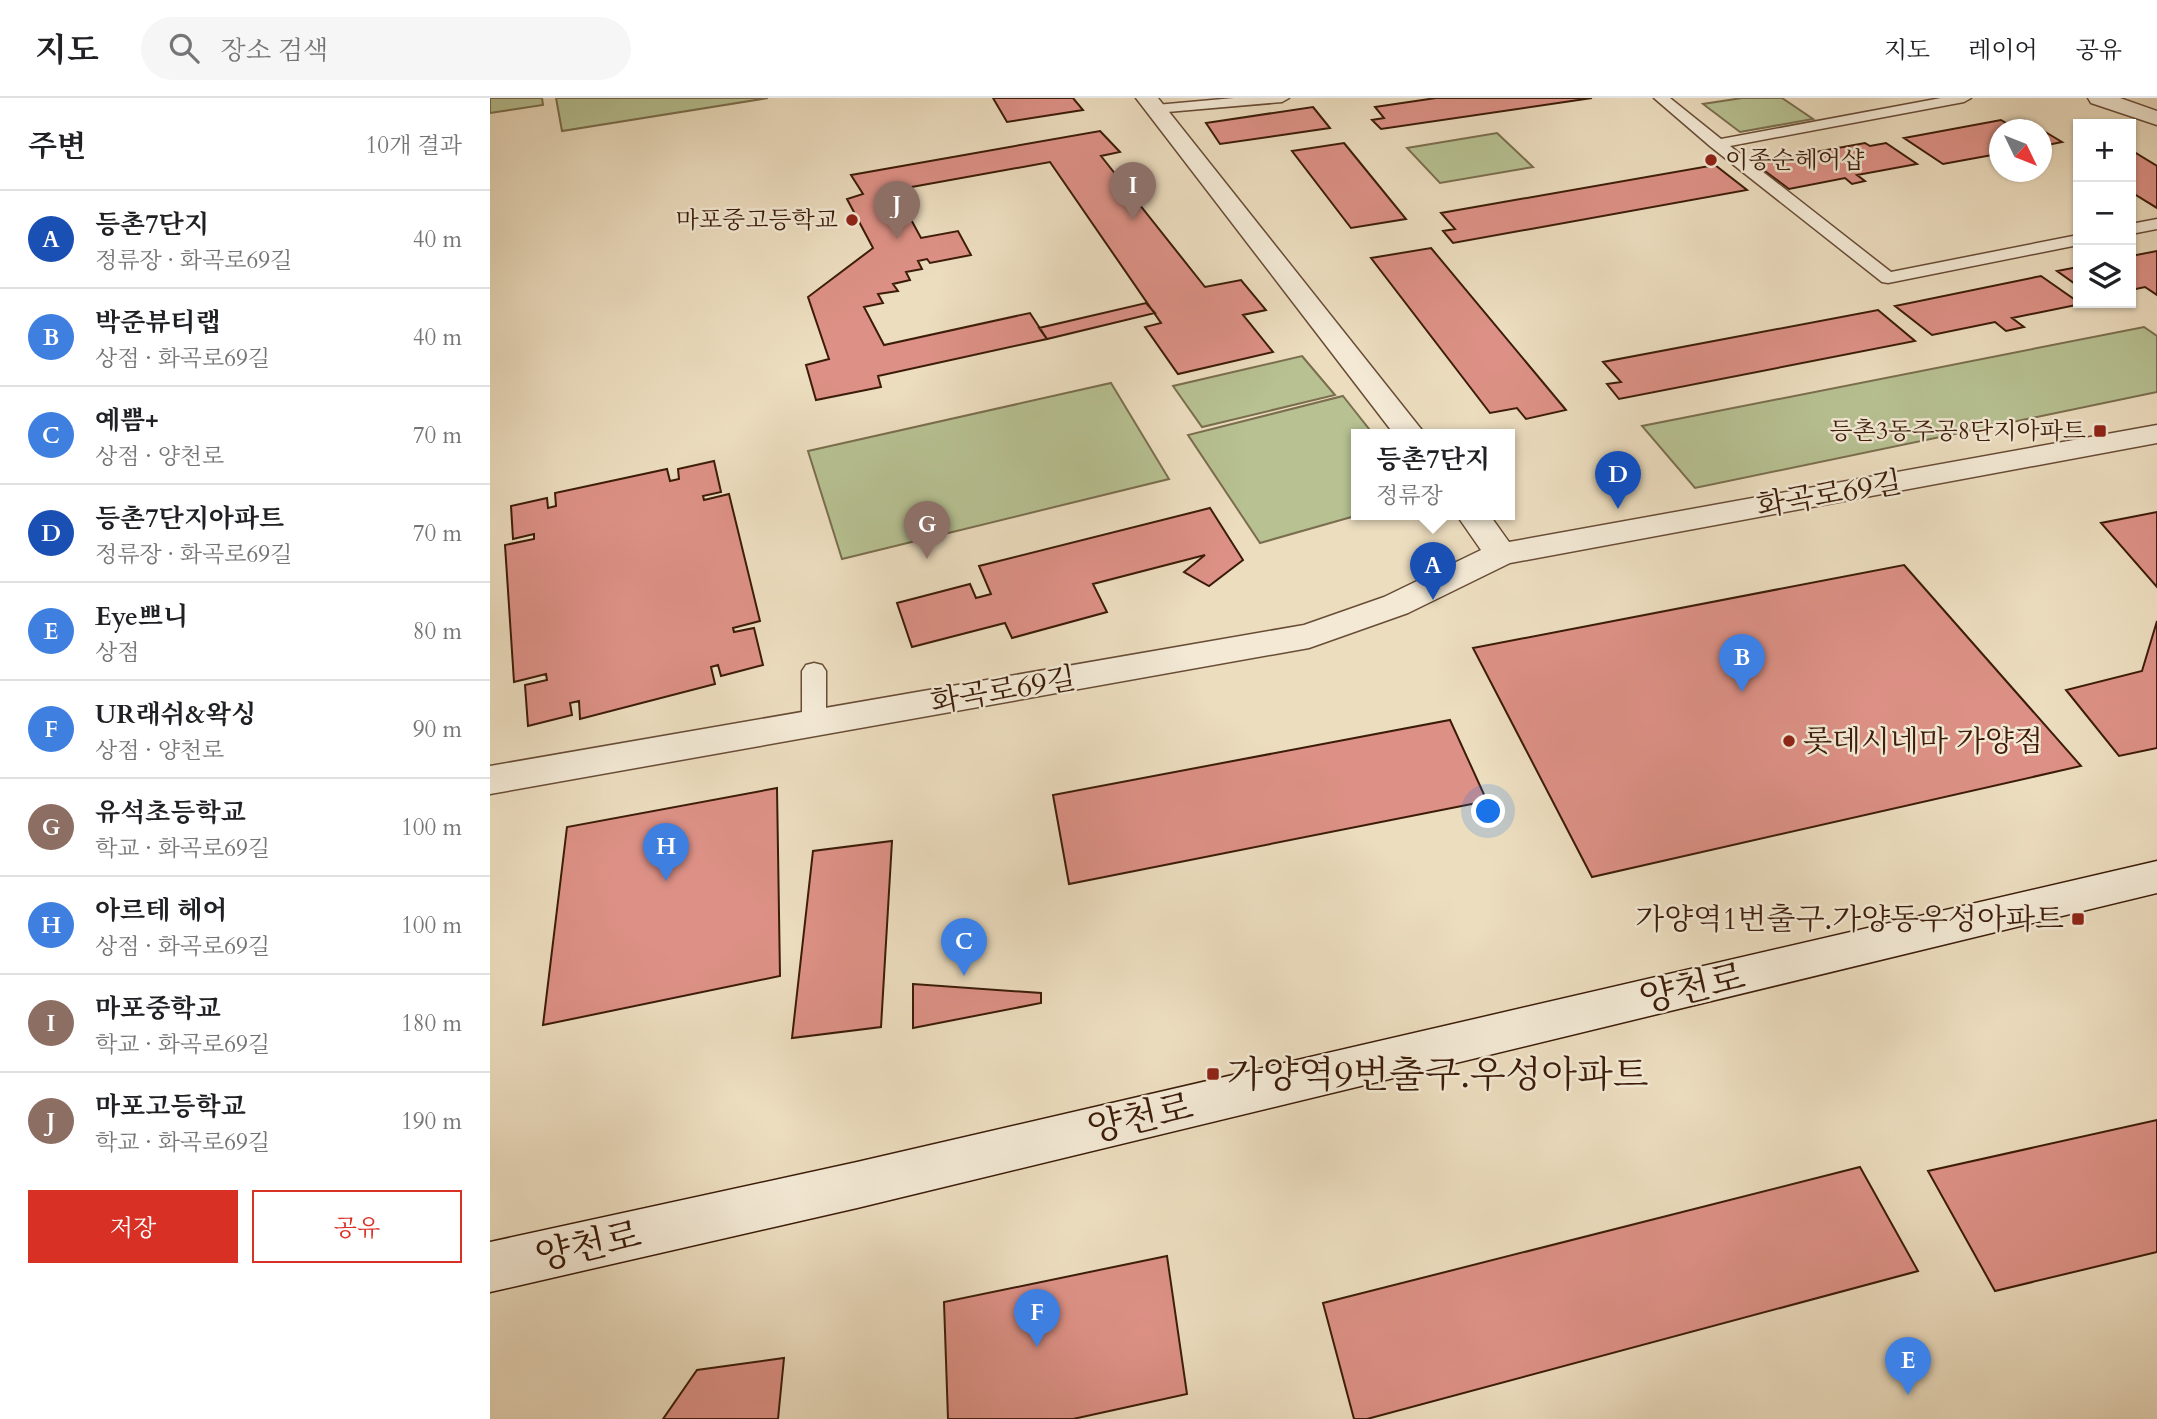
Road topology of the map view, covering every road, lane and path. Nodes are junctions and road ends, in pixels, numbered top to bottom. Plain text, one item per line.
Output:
1 (1282, 98) edge
2 (1661, 98) edge
3 (1964, 98) edge
4 (2099, 98) edge
5 (1152, 104) edge
6 (2157, 118) edge
7 (1716, 144) junction
8 (2157, 224) edge
9 (2136, 228) edge
10 (2073, 241) edge
11 (1406, 429) edge
12 (2157, 434) edge
13 (1476, 520) edge
14 (1501, 554) junction
15 (814, 671) dead end
16 (814, 723) junction
17 (490, 780) edge
18 (2157, 877) edge
19 (490, 1268) edge

1 - 5 lane
2 - 7 lane
3 - 7 lane
4 - 6 street
5 - 11 street
7 - 10 lane
8 - 9 lane
12 - 14 street, 화곡로69길
13 - 14 street
14 - 16 street, 화곡로69길
15 - 16 lane
16 - 17 street, 화곡로69길
18 - 19 street, 양천로

